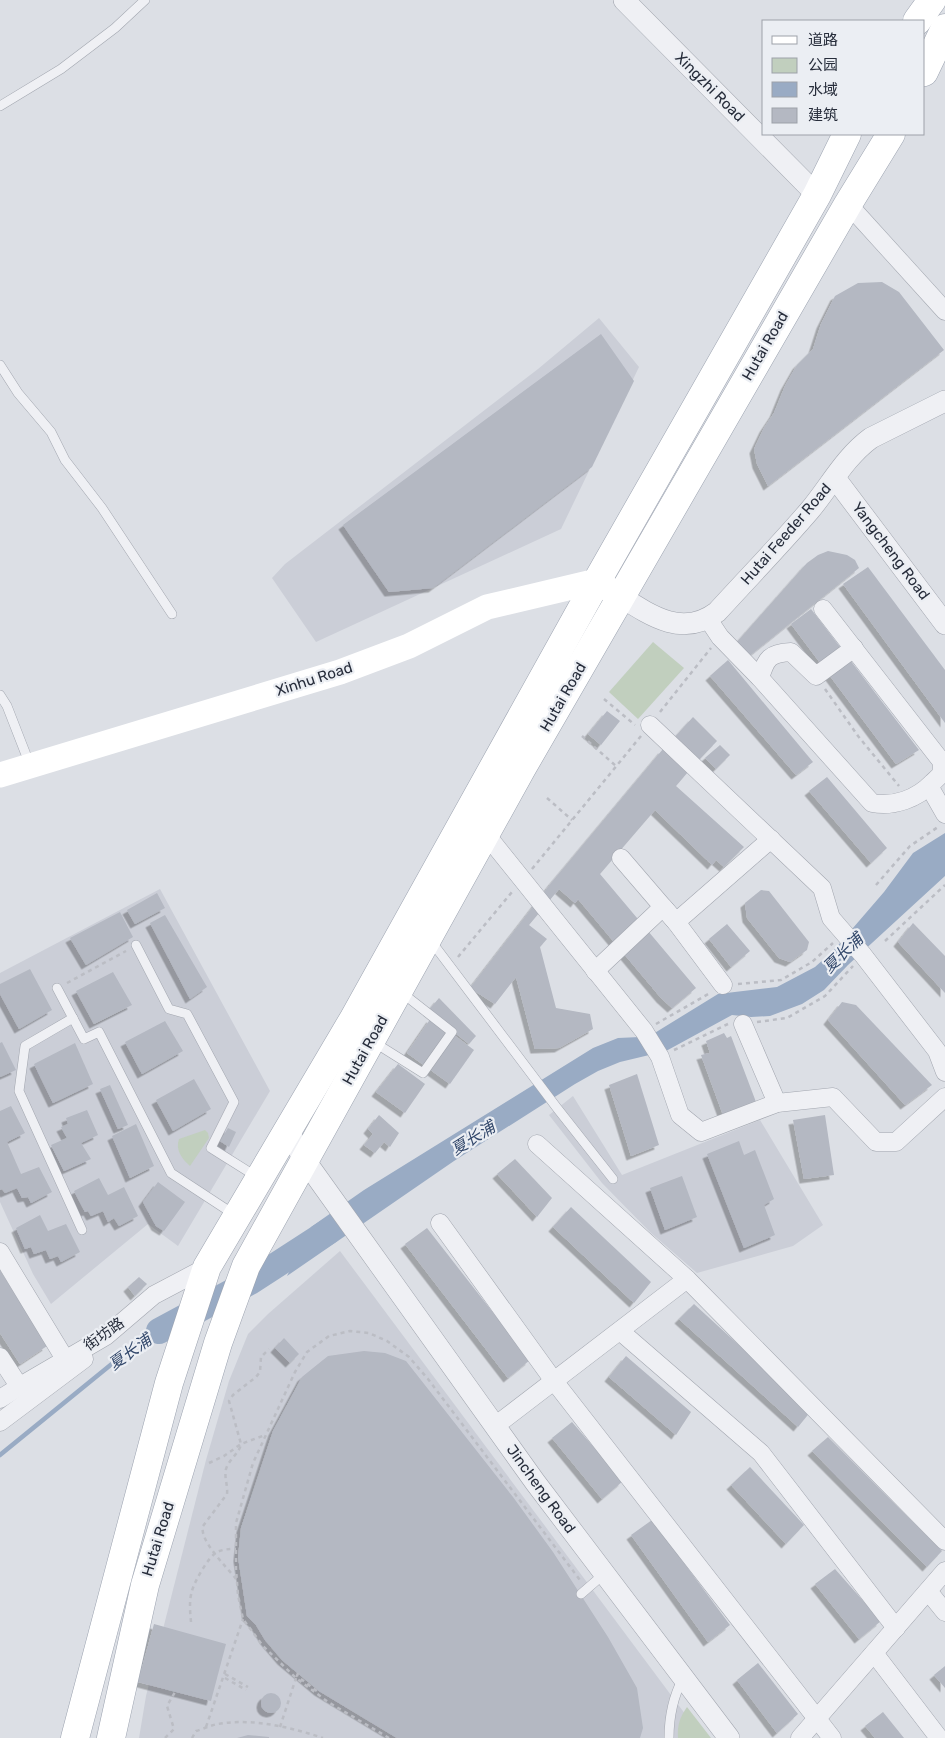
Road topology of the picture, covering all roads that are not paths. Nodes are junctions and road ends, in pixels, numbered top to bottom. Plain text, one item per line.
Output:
1 (145, 0) edge
2 (624, 0) edge
3 (914, 0) edge
4 (932, 0) edge
5 (904, 20) edge
6 (918, 20) edge
7 (945, 28) edge
8 (945, 54) edge
9 (925, 70) edge
10 (925, 84) edge
11 (0, 106) edge
12 (847, 135) edge
13 (890, 135) edge
14 (817, 196) junction
15 (848, 204) junction
16 (945, 311) edge
17 (0, 365) edge
18 (945, 401) edge
19 (836, 478) junction
20 (597, 581) junction
21 (620, 596) junction
22 (823, 609) dead end
23 (172, 614) dead end
24 (708, 619) junction
25 (945, 624) edge
26 (854, 648) junction
27 (760, 678) junction
28 (0, 695) edge
29 (647, 728) road end
30 (944, 761) edge
31 (30, 765) junction
32 (0, 775) edge
33 (929, 786) junction
34 (945, 814) edge
35 (485, 834) junction
36 (771, 839) junction
37 (622, 858) dead end
38 (663, 908) junction
39 (676, 922) junction
40 (427, 936) junction
41 (136, 945) road end
42 (595, 971) junction
43 (723, 985) road end
44 (57, 988) road end
45 (398, 990) junction
46 (73, 1018) junction
47 (743, 1024) road end
48 (370, 1040) junction
49 (945, 1072) edge
50 (945, 1097) edge
51 (778, 1103) junction
52 (288, 1131) junction
53 (537, 1144) dead end
54 (304, 1159) junction
55 (259, 1179) junction
56 (613, 1179) dead end
57 (237, 1216) junction
58 (440, 1223) dead end
59 (82, 1230) dead end
60 (0, 1253) edge
61 (207, 1267) junction
62 (687, 1279) junction
63 (620, 1331) junction
64 (106, 1336) junction
65 (0, 1357) edge
66 (65, 1359) junction
67 (554, 1381) junction
68 (19, 1386) junction
69 (0, 1400) edge
70 (0, 1422) edge
71 (495, 1426) junction
72 (945, 1541) edge
73 (945, 1571) edge
74 (604, 1574) junction
75 (928, 1591) junction
76 (584, 1592) road end
77 (945, 1612) edge
78 (896, 1628) junction
79 (874, 1652) junction
80 (683, 1677) junction
81 (817, 1719) junction
82 (75, 1738) edge
83 (110, 1738) edge
84 (669, 1738) edge
85 (729, 1738) edge
86 (800, 1738) edge
87 (832, 1738) edge
88 (939, 1738) edge

1 - 11 lane
2 - 14 street, Xingzhi Road
3 - 5 main road
4 - 6 main road
7 - 9 main road
8 - 10 main road
12 - 14 main road, Hutai Road
13 - 15 main road, Hutai Road
14 - 20 main road, Hutai Road
15 - 16 street
15 - 21 main road, Hutai Road
17 - 23 lane
18 - 19 street, Hutai Feeder Road
19 - 24 street, Hutai Feeder Road
19 - 25 street, Yangcheng Road
20 - 21 main road
20 - 31 main road, Xinhu Road
20 - 52 main road, Hutai Road
21 - 24 street
21 - 35 main road, Hutai Road
22 - 26 street
24 - 27 street
26 - 27 street
26 - 30 street
27 - 33 street
28 - 31 lane
29 - 36 street
30 - 33 street
31 - 32 main road, Xinhu Road
33 - 34 street
35 - 40 main road, Hutai Road
35 - 42 street
36 - 39 street
36 - 49 street
37 - 38 street
38 - 39 street
38 - 42 street
39 - 43 street
40 - 45 main road, Hutai Road
40 - 56 lane
41 - 55 lane
42 - 51 street
44 - 46 lane
45 - 48 main road, Hutai Road
45 - 48 lane
46 - 57 lane
46 - 59 lane
47 - 51 street
48 - 54 main road, Hutai Road
50 - 51 street
52 - 54 street
52 - 55 main road, Hutai Road
53 - 62 street
54 - 71 street, Jincheng Road
54 - 83 main road, Hutai Road
55 - 57 main road, Hutai Road
57 - 61 main road, Hutai Road
58 - 67 street
60 - 66 street
61 - 64 street, 街坊路
61 - 82 main road, Hutai Road
62 - 63 street
62 - 72 street
63 - 67 street
63 - 78 street
64 - 66 street, 街坊路
64 - 70 street
65 - 68 street
66 - 68 street, 街坊路
67 - 71 street
67 - 81 street
68 - 69 street, 街坊路
71 - 74 street, Jincheng Road
73 - 75 street
74 - 76 lane
74 - 80 street, Jincheng Road
75 - 77 street
75 - 78 street
78 - 79 street
79 - 81 street
79 - 88 street
80 - 84 lane
80 - 85 street, Jincheng Road
81 - 86 street
81 - 87 street

